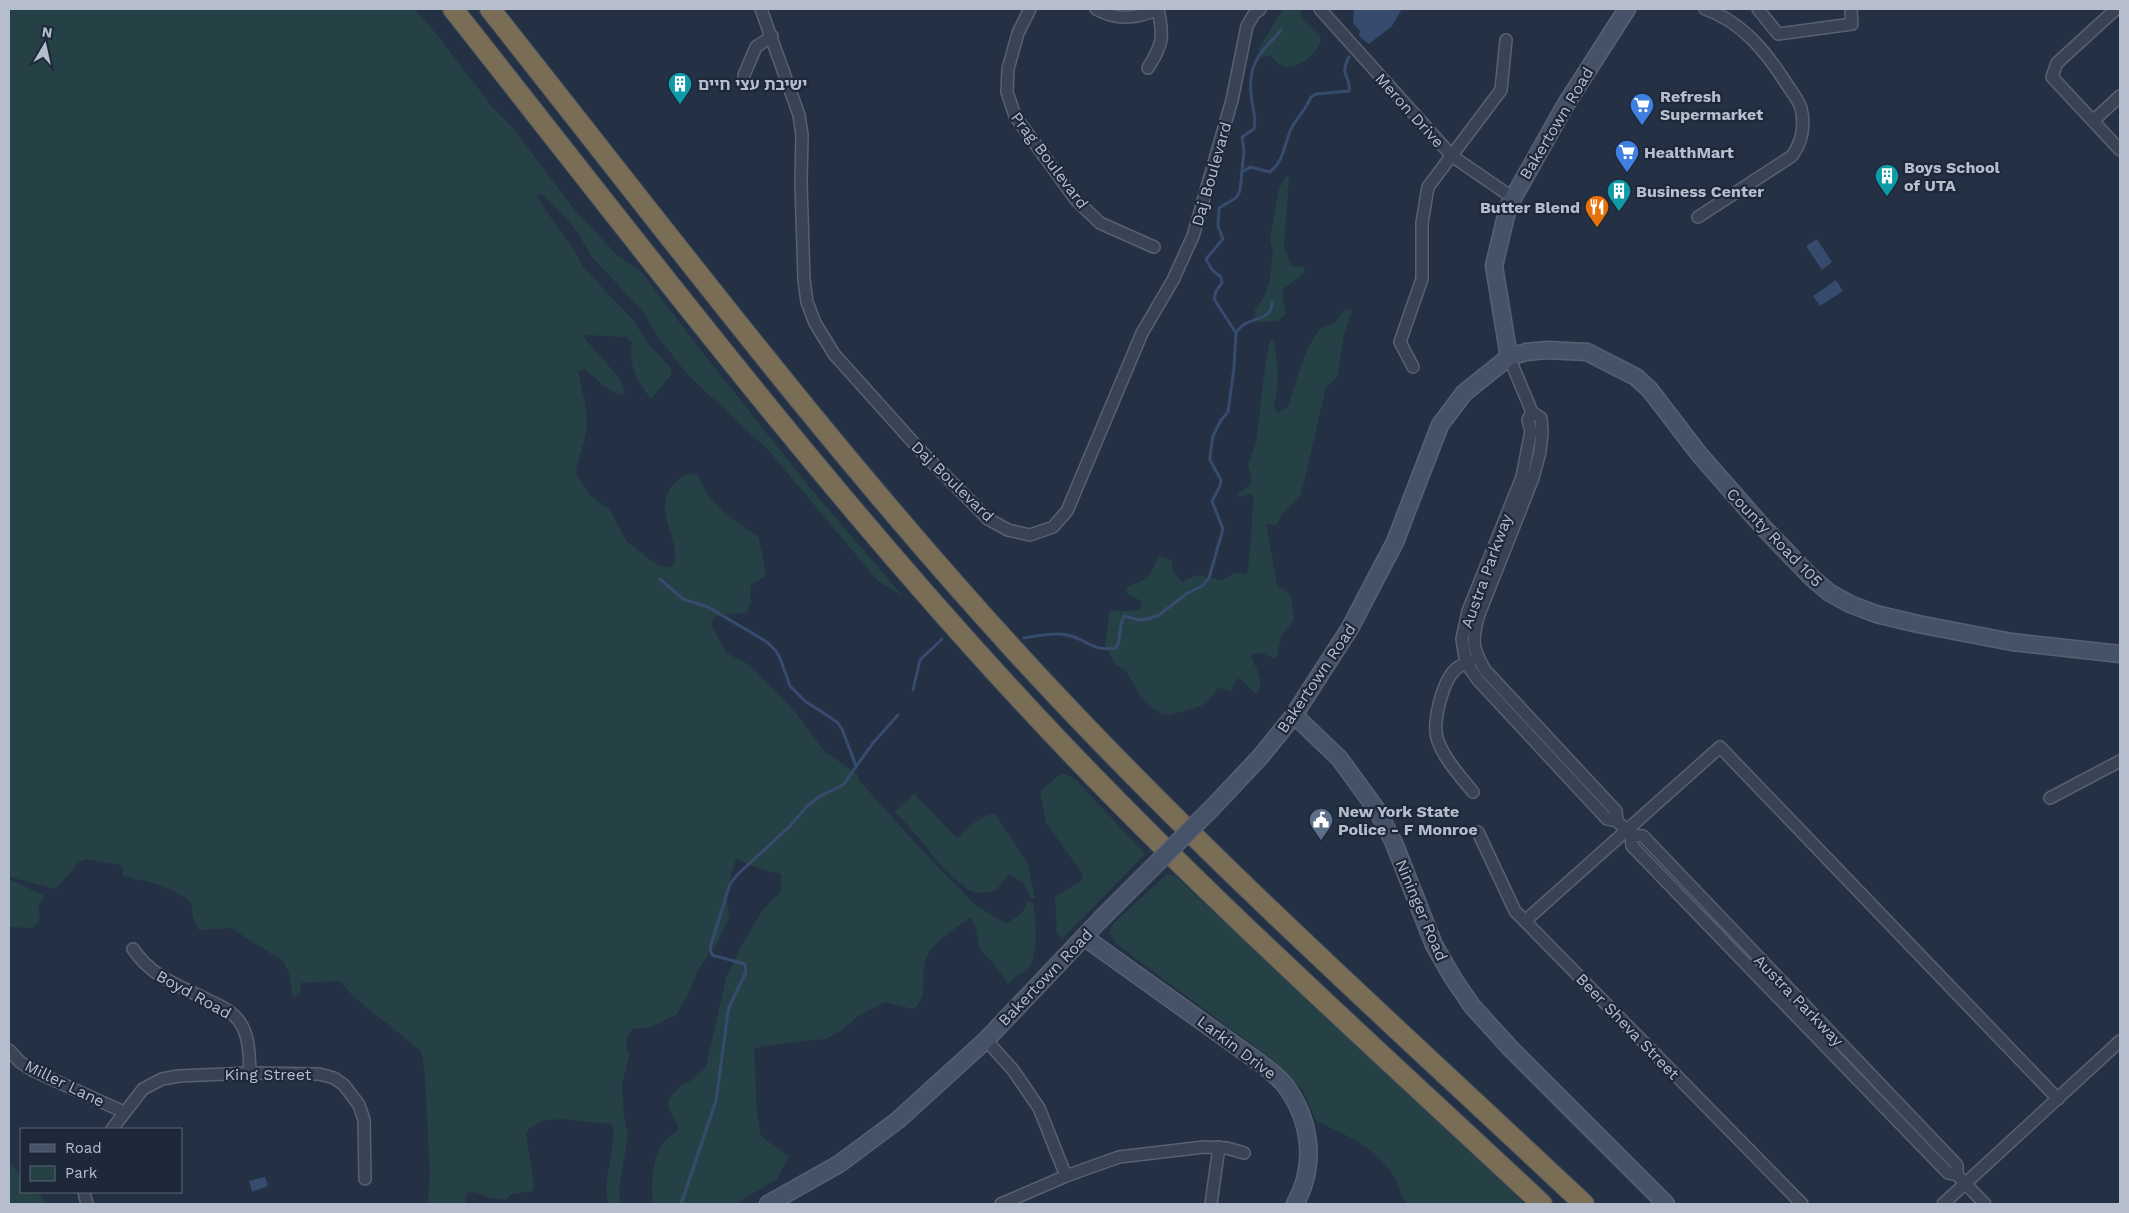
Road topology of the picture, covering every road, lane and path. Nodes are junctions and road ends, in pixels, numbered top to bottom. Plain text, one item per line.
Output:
1 (453, 9) edge
2 (490, 9) edge
3 (761, 9) edge
4 (1030, 9) edge
5 (1096, 9) edge
6 (1158, 9) edge
7 (1260, 9) edge
8 (1320, 9) edge
9 (1627, 9) edge
10 (1705, 9) edge
11 (1758, 9) edge
12 (1851, 9) edge
13 (2116, 9) edge
14 (772, 36) junction
15 (1506, 40) dead end
16 (1148, 68) dead end
17 (744, 75) dead end
18 (2120, 96) edge
19 (2093, 121) junction
20 (2120, 150) edge
21 (1452, 156) junction
22 (1513, 198) junction
23 (1698, 217) dead end
24 (1154, 247) dead end
25 (1509, 357) junction
26 (1413, 367) dead end
27 (1532, 412) junction
28 (2120, 654) edge
29 (1477, 658) junction
30 (1466, 663) junction
31 (1294, 715) junction
32 (2120, 761) edge
33 (1474, 792) dead end
34 (2050, 798) dead end
35 (1617, 821) junction
36 (1478, 832) dead end
37 (1629, 833) junction
38 (1525, 921) junction
39 (1084, 937) junction
40 (133, 949) dead end
41 (986, 1040) junction
42 (2120, 1041) edge
43 (9, 1050) edge
44 (250, 1073) junction
45 (2058, 1099) junction
46 (124, 1112) junction
47 (113, 1128) edge
48 (1219, 1147) junction
49 (1244, 1152) dead end
50 (1066, 1176) junction
51 (365, 1179) dead end
52 (1966, 1184) junction
53 (768, 1204) edge
54 (1001, 1204) edge
55 (1212, 1204) edge
56 (1295, 1204) edge
57 (1542, 1204) edge
58 (1584, 1204) edge
59 (1666, 1204) edge
60 (1802, 1204) edge
61 (1943, 1204) edge
62 (1985, 1204) edge

1 - 57 highway
2 - 58 highway
3 - 14 street, Daj Boulevard
4 - 24 street, Prag Boulevard
5 - 6 street
6 - 16 street
7 - 14 street, Daj Boulevard
8 - 21 street, Meron Drive
9 - 22 main road, Bakertown Road
10 - 23 street
11 - 12 street
13 - 19 street
14 - 17 street
15 - 21 street
18 - 19 street
19 - 20 street
21 - 22 street, Meron Drive
21 - 26 street
22 - 25 main road, Bakertown Road
25 - 27 street, Austra Parkway
25 - 28 main road, County Road 105
25 - 31 main road, Bakertown Road
27 - 29 street, Austra Parkway
27 - 30 street, Austra Parkway
29 - 30 street
29 - 35 street, Austra Parkway
30 - 33 street
30 - 35 street, Austra Parkway
31 - 39 main road, Bakertown Road, bridge
31 - 59 main road, Nininger Road
32 - 34 street
35 - 37 street, Austra Parkway
36 - 38 street, Beer Sheva Street
37 - 38 street
37 - 45 street
37 - 52 street, Austra Parkway
38 - 60 street, Beer Sheva Street
39 - 41 main road, Bakertown Road
39 - 56 main road, Larkin Drive
40 - 44 street, Boyd Road
41 - 50 street
41 - 53 main road, Bakertown Road
42 - 45 street
43 - 46 street, Miller Lane
44 - 46 street, King Street
44 - 51 street, King Street
45 - 52 street
46 - 47 street, King Street
48 - 49 street
48 - 50 street
48 - 55 street
50 - 54 street
52 - 61 street
52 - 62 street, Austra Parkway

